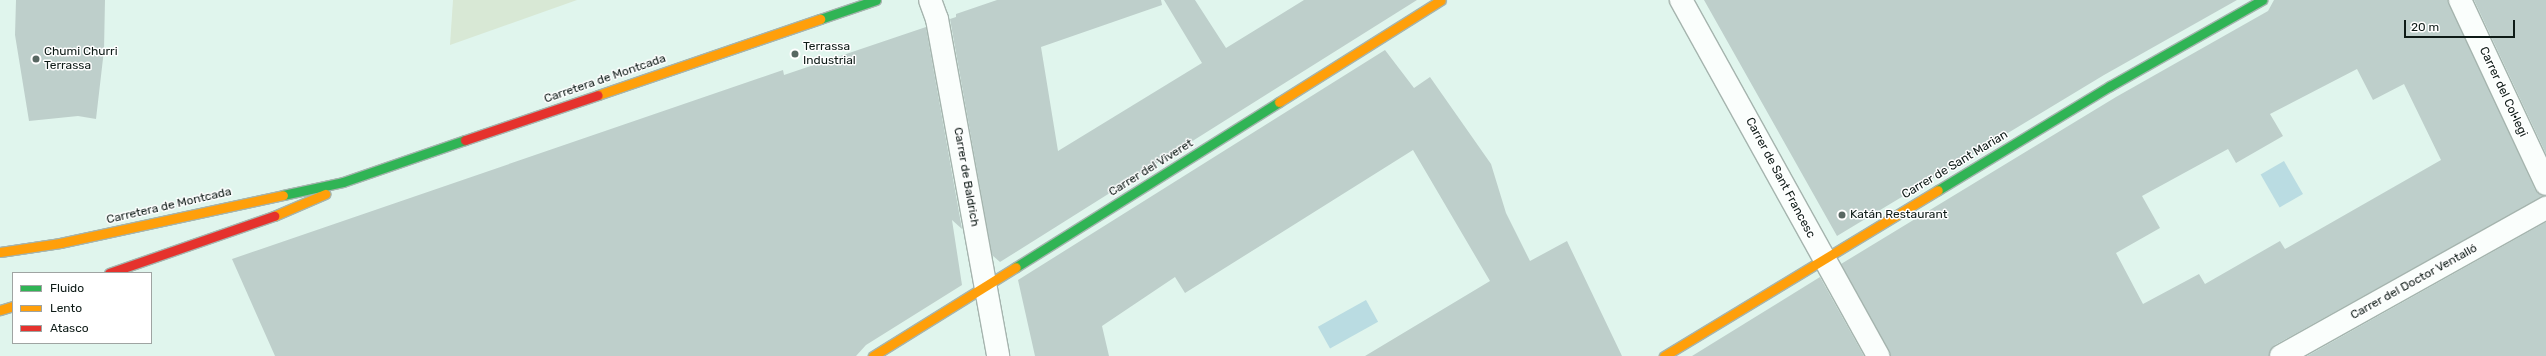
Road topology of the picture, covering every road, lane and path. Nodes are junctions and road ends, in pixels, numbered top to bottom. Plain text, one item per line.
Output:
1 (876, 0) edge
2 (930, 0) edge
3 (1441, 0) edge
4 (1681, 0) edge
5 (2262, 0) edge
6 (2460, 0) edge
7 (343, 182) junction
8 (2546, 184) edge
9 (2546, 208) edge
10 (0, 252) edge
11 (1823, 259) junction
12 (112, 272) edge
13 (986, 286) junction
14 (12, 306) edge
15 (0, 310) edge
16 (873, 356) edge
17 (998, 356) edge
18 (1664, 356) edge
19 (1878, 356) edge
20 (2281, 356) edge

1 - 7 street, Carretera de Montcada
2 - 13 street, Carrer de Baldrich
3 - 13 street, Carrer del Viveret
4 - 11 street, Carrer de Sant Francesc
5 - 11 street, Carrer de Sant Marian
6 - 8 street, Carrer del Col·legi
7 - 10 street, Carretera de Montcada
7 - 12 street, Carretera de Montcada
9 - 20 street, Carrer del Doctor Ventalló
11 - 18 street, Carrer de Sant Marian
11 - 19 street, Carrer de Sant Francesc
13 - 16 street, Carrer del Viveret
13 - 17 street, Carrer de Baldrich
14 - 15 street

